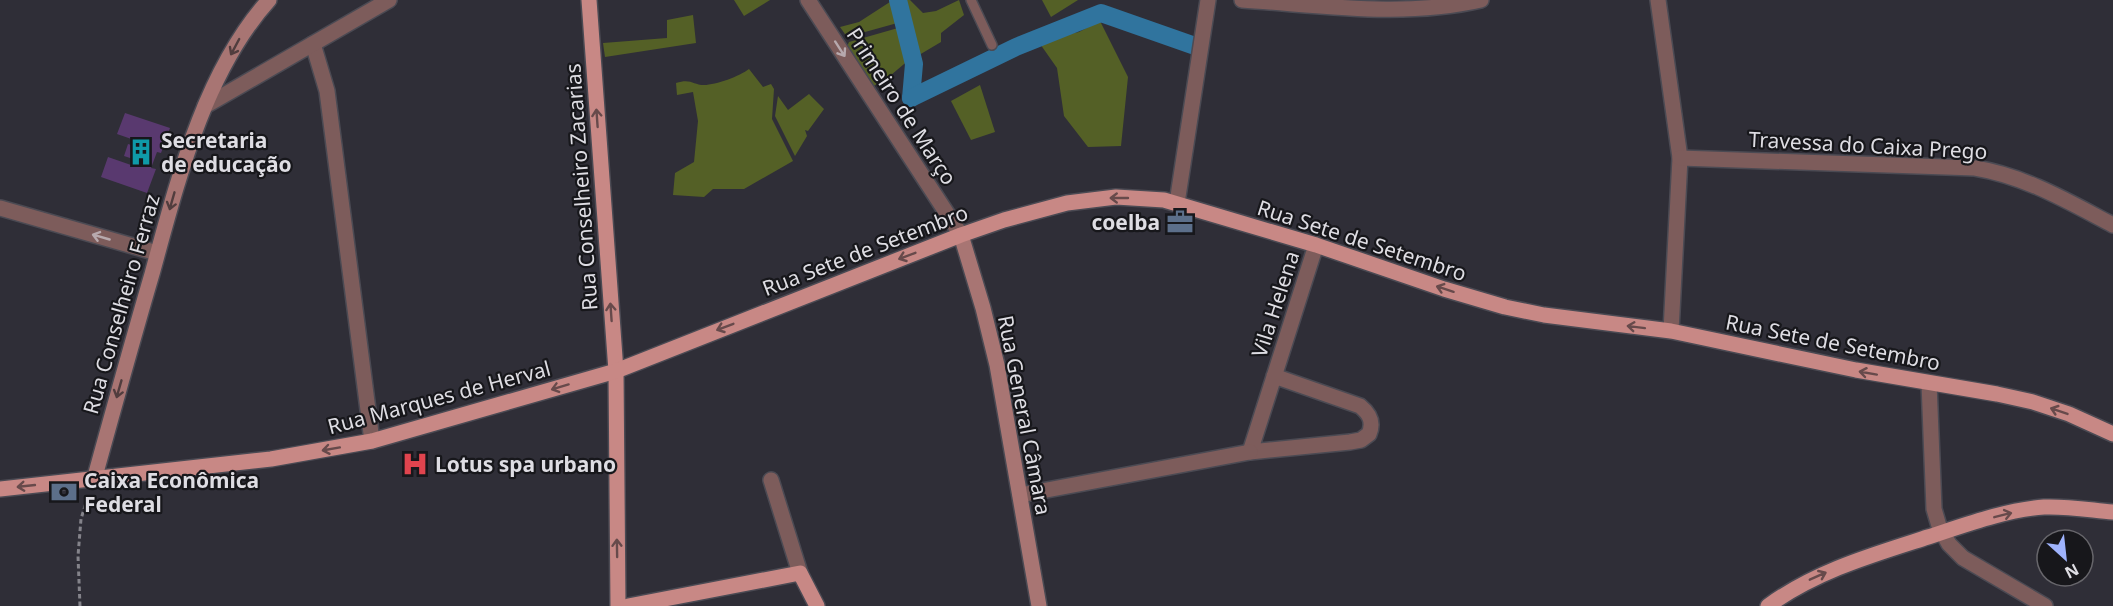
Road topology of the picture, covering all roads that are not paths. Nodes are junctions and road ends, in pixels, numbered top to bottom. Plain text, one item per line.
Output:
1 (269, 0) edge
2 (390, 0) edge
3 (589, 0) edge
4 (808, 0) edge
5 (971, 0) edge
6 (1208, 0) edge
7 (1242, 0) edge
8 (1481, 0) edge
9 (1658, 0) edge
10 (313, 44) junction
11 (992, 45) dead end
12 (205, 106) junction
13 (1680, 158) junction
14 (1177, 203) junction
15 (0, 208) edge
16 (2113, 225) edge
17 (961, 235) junction
18 (1316, 245) junction
19 (158, 253) junction
20 (1671, 331) junction
21 (616, 370) junction
22 (1274, 376) junction
23 (1929, 383) junction
24 (2113, 434) edge
25 (372, 441) junction
26 (1250, 452) junction
27 (94, 480) junction
28 (771, 480) dead end
29 (0, 489) edge
30 (1020, 495) junction
31 (2113, 512) edge
32 (1943, 532) junction
33 (800, 573) junction
34 (618, 606) edge
35 (628, 606) edge
36 (817, 606) edge
37 (1039, 606) edge
38 (1768, 606) edge
39 (2045, 606) edge

1 -> 12 street, Rua Conselheiro Ferraz
2 - 10 street
21 -> 3 main road, Rua Conselheiro Zacarias
4 -> 17 street, Primeiro de Março
5 - 11 lane
6 - 14 street
7 - 8 street
9 - 13 street
10 - 12 street
10 - 25 street
12 -> 19 street, Rua Conselheiro Ferraz
13 - 16 street, Travessa do Caixa Prego
13 - 20 street
14 -> 17 main road, Rua Sete de Setembro
14 - 18 main road, Rua Sete de Setembro
19 -> 15 street
17 -> 21 main road, Rua Sete de Setembro
17 - 30 street, Rua General Câmara
20 -> 18 main road, Rua Sete de Setembro
18 - 22 street, Vila Helena
19 -> 27 street, Rua Conselheiro Ferraz
23 -> 20 main road, Rua Sete de Setembro
21 -> 25 main road, Rua Marques de Herval
34 -> 21 main road, Rua Conselheiro Zacarias
22 - 26 street, Vila Helena
22 - 26 street, Vila Helena
24 -> 23 main road, Rua Sete de Setembro
23 - 32 street
25 -> 27 main road, Rua Marques de Herval
26 - 30 street
27 -> 29 main road, Rua Marques de Herval
28 - 33 street
30 - 37 street, Rua General Câmara
32 -> 31 main road
38 -> 32 main road
32 - 39 street
33 - 35 main road
33 - 36 main road

